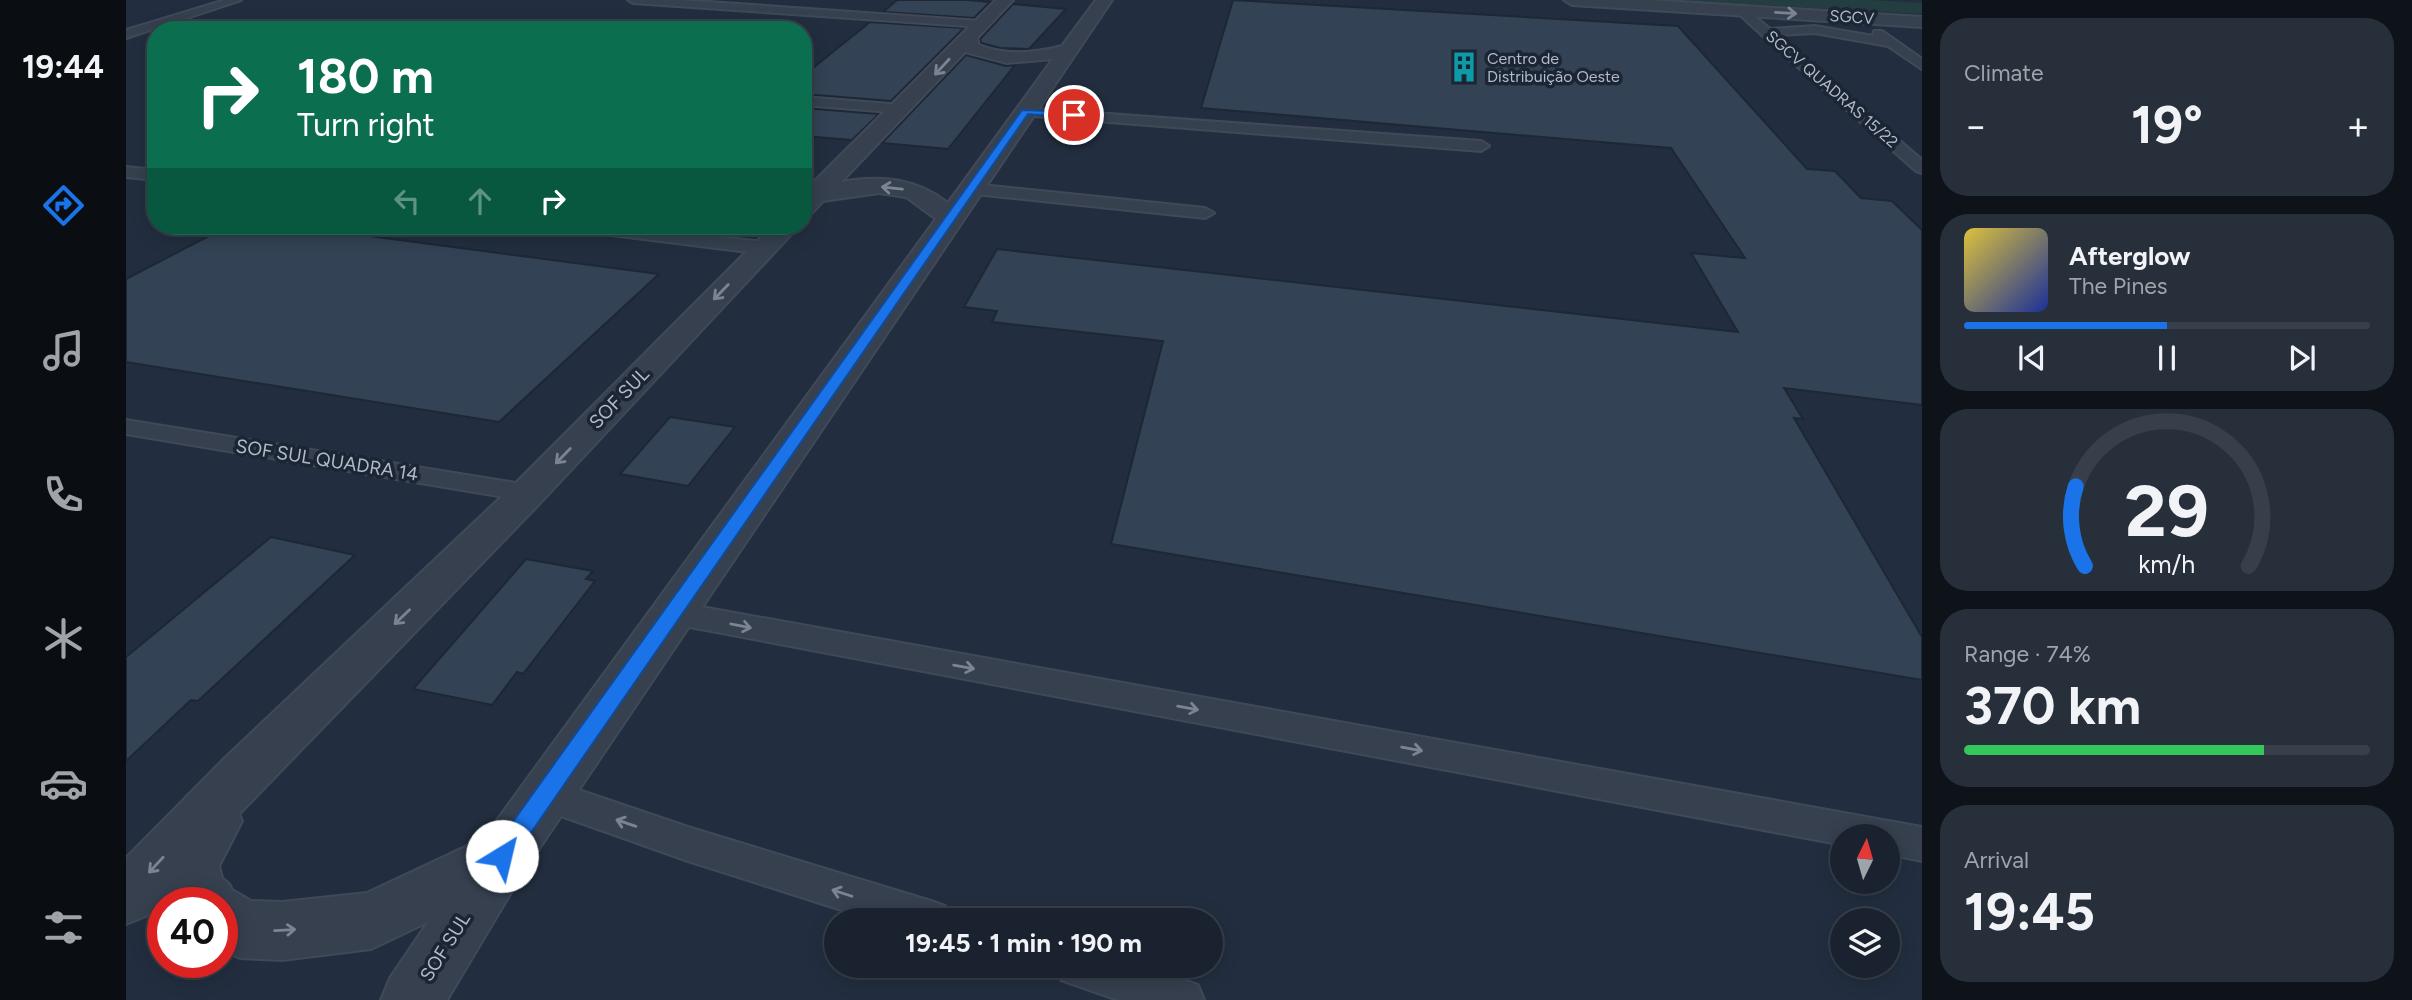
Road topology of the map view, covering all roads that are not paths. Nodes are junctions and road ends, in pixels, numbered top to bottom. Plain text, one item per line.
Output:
1 (236, 0) edge
2 (633, 0) edge
3 (1005, 0) edge
4 (1104, 0) edge
5 (1572, 0) edge
6 (1742, 11) junction
7 (1854, 18) junction
8 (168, 21) edge
9 (1922, 22) edge
10 (147, 28) edge
11 (975, 32) junction
12 (1767, 33) junction
13 (126, 34) edge
14 (1893, 44) junction
15 (1068, 50) junction
16 (1916, 57) edge
17 (1922, 65) edge
18 (812, 102) edge
19 (903, 109) junction
20 (1026, 112) junction
21 (1481, 146) dead end
22 (1922, 168) edge
23 (126, 172) edge
24 (147, 174) edge
25 (812, 199) edge
26 (812, 201) edge
27 (962, 204) junction
28 (1205, 214) dead end
29 (739, 235) edge
30 (775, 237) edge
31 (126, 427) edge
32 (528, 493) junction
33 (674, 613) junction
34 (243, 774) junction
35 (545, 795) junction
36 (1830, 827) edge
37 (1900, 840) edge
38 (1922, 844) edge
39 (502, 856) junction
40 (196, 887) edge
41 (126, 897) edge
42 (894, 908) edge
43 (238, 927) edge
44 (1113, 978) edge
45 (412, 1000) edge
46 (1183, 1000) edge

1 - 8 lane
2 - 11 lane
3 - 11 street
4 - 15 street, SOF SUL
5 - 6 street, SGCV
6 -> 7 street, SGCV
6 - 12 lane, SGCV QUADRAS 15/22
7 - 9 street, SGCV
7 - 14 lane
10 - 13 lane
11 - 15 street
11 -> 19 street
12 - 14 lane
12 - 22 lane, SGCV QUADRAS 15/22
14 - 16 lane
15 - 20 street, SOF SUL
16 - 17 lane
18 - 19 lane
19 - 25 street
20 - 21 lane
20 - 27 street, SOF SUL
23 - 24 lane
27 -> 26 street
27 - 28 lane
27 - 33 street, SOF SUL
29 - 30 lane
30 -> 32 street, SOF SUL
31 - 32 lane, SOF SUL QUADRA 14
32 -> 34 street, SOF SUL
33 - 35 street, SOF SUL
33 -> 36 lane
34 - 40 street
34 -> 41 street, SOF SUL
35 - 39 street, SOF SUL
42 -> 35 lane
37 - 38 lane
43 -> 39 street
39 - 45 street, SOF SUL
44 - 46 lane

